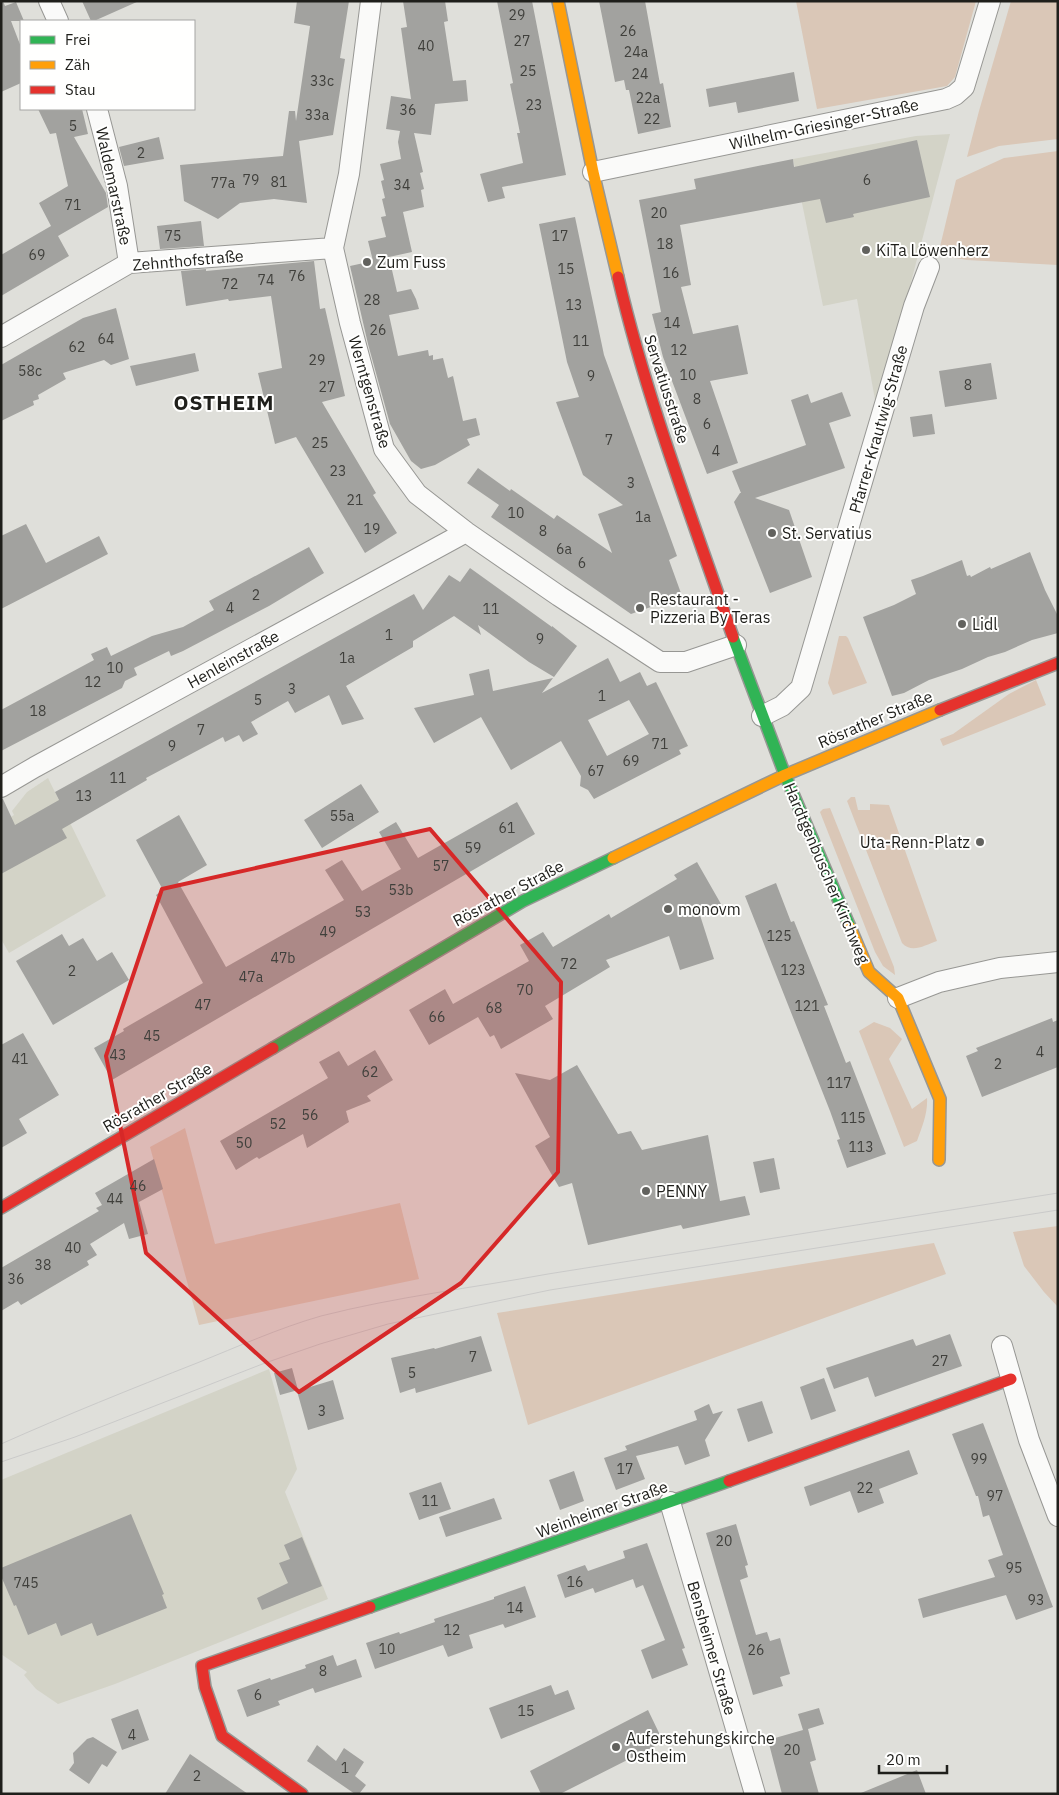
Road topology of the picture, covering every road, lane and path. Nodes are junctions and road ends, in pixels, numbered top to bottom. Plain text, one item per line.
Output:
1 (49, 1) edge
2 (371, 1) edge
3 (558, 1) edge
4 (990, 1) edge
5 (58, 20) edge
6 (97, 110) edge
7 (593, 172) junction
8 (333, 248) junction
9 (129, 263) junction
10 (929, 267) dead end
11 (1, 337) edge
12 (466, 532) junction
13 (736, 644) junction
14 (1058, 663) edge
15 (762, 716) junction
16 (785, 775) junction
17 (1, 787) edge
18 (1058, 962) edge
19 (898, 998) junction
20 (939, 1160) dead end
21 (1, 1208) edge
22 (1002, 1346) dead end
23 (1012, 1379) junction
24 (670, 1502) junction
25 (1058, 1516) edge
26 (302, 1794) edge
27 (754, 1794) edge

1 - 5 street
2 - 8 street, Werntgenstraße
3 - 7 street, Servatiusstraße
4 - 7 street, Wilhelm-Griesinger-Straße
6 - 9 street, Waldemarstraße
7 - 13 street, Servatiusstraße
8 - 9 street, Zehnthofstraße
8 - 12 street, Werntgenstraße
9 - 11 street, Zehnthofstraße
10 - 15 street, Pfarrer-Krautwig-Straße
12 - 13 street, Werntgenstraße
12 - 17 street, Henleinstraße
13 - 15 street, Servatiusstraße
14 - 16 street, Rösrather Straße
15 - 16 street, Servatiusstraße
16 - 19 street, Hardtgenbuscher Kirchweg
16 - 21 street, Rösrather Straße
18 - 19 street
19 - 20 street, Hardtgenbuscher Kirchweg
22 - 23 street
23 - 24 street, Weinheimer Straße
23 - 25 street
24 - 26 street, Weinheimer Straße
24 - 27 street, Bensheimer Straße

